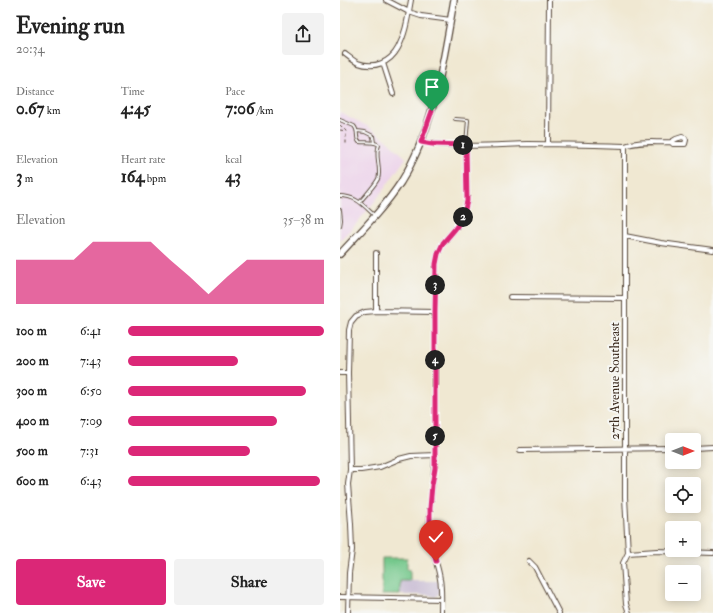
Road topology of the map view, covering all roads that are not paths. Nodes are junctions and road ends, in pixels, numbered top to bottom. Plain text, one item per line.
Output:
1 (386, 0) edge
2 (411, 0) edge
3 (454, 0) edge
4 (549, 0) edge
5 (409, 12) junction
6 (451, 20) junction
7 (345, 54) dead end
8 (383, 63) junction
9 (393, 94) dead end
10 (455, 119) dead end
11 (340, 120) edge
12 (357, 131) junction
13 (421, 142) junction
14 (671, 142) dead end
15 (374, 143) junction
16 (548, 144) junction
17 (466, 145) junction
18 (625, 146) junction
19 (340, 196) edge
20 (360, 202) junction
21 (340, 210) edge
22 (374, 215) junction
23 (341, 220) edge
24 (340, 226) edge
25 (625, 236) junction
26 (713, 250) edge
27 (376, 253) dead end
28 (340, 254) edge
29 (510, 297) dead end
30 (625, 298) junction
31 (376, 311) junction
32 (435, 312) junction
33 (340, 373) edge
34 (348, 373) junction
35 (713, 447) edge
36 (625, 448) junction
37 (665, 448) edge
38 (701, 448) edge
39 (520, 450) dead end
40 (435, 455) junction
41 (350, 470) junction
42 (628, 553) junction
43 (713, 553) edge
44 (528, 561) dead end
45 (340, 597) edge
46 (348, 598) junction
47 (441, 599) junction
48 (348, 613) edge
49 (441, 613) edge
50 (558, 613) edge
51 (629, 613) edge

1 - 5 street
2 - 5 street
3 - 6 street
4 - 16 street
5 - 6 street
5 - 8 street
6 - 13 street
7 - 8 street
8 - 9 street
10 - 17 lane
11 - 12 lane
12 - 15 lane
12 - 15 lane
13 - 17 street
13 - 22 street
14 - 18 street
15 - 20 lane
16 - 17 street
16 - 18 street
17 - 32 street
18 - 25 street, 27th Avenue Southeast
19 - 20 lane
20 - 22 lane
21 - 23 lane
22 - 28 street
23 - 24 lane
25 - 26 street
25 - 30 street, 27th Avenue Southeast
27 - 31 street
29 - 30 street
30 - 36 street, 27th Avenue Southeast
31 - 32 street
31 - 34 street
32 - 40 street
33 - 34 street
34 - 41 street
35 - 38 street
36 - 37 street
36 - 39 street
36 - 42 street, 27th Avenue Southeast
40 - 41 street
40 - 47 street
41 - 46 street
42 - 43 street
42 - 51 street, 27th Avenue Southeast
44 - 50 street
45 - 46 street
46 - 47 street
46 - 48 street
47 - 49 street

